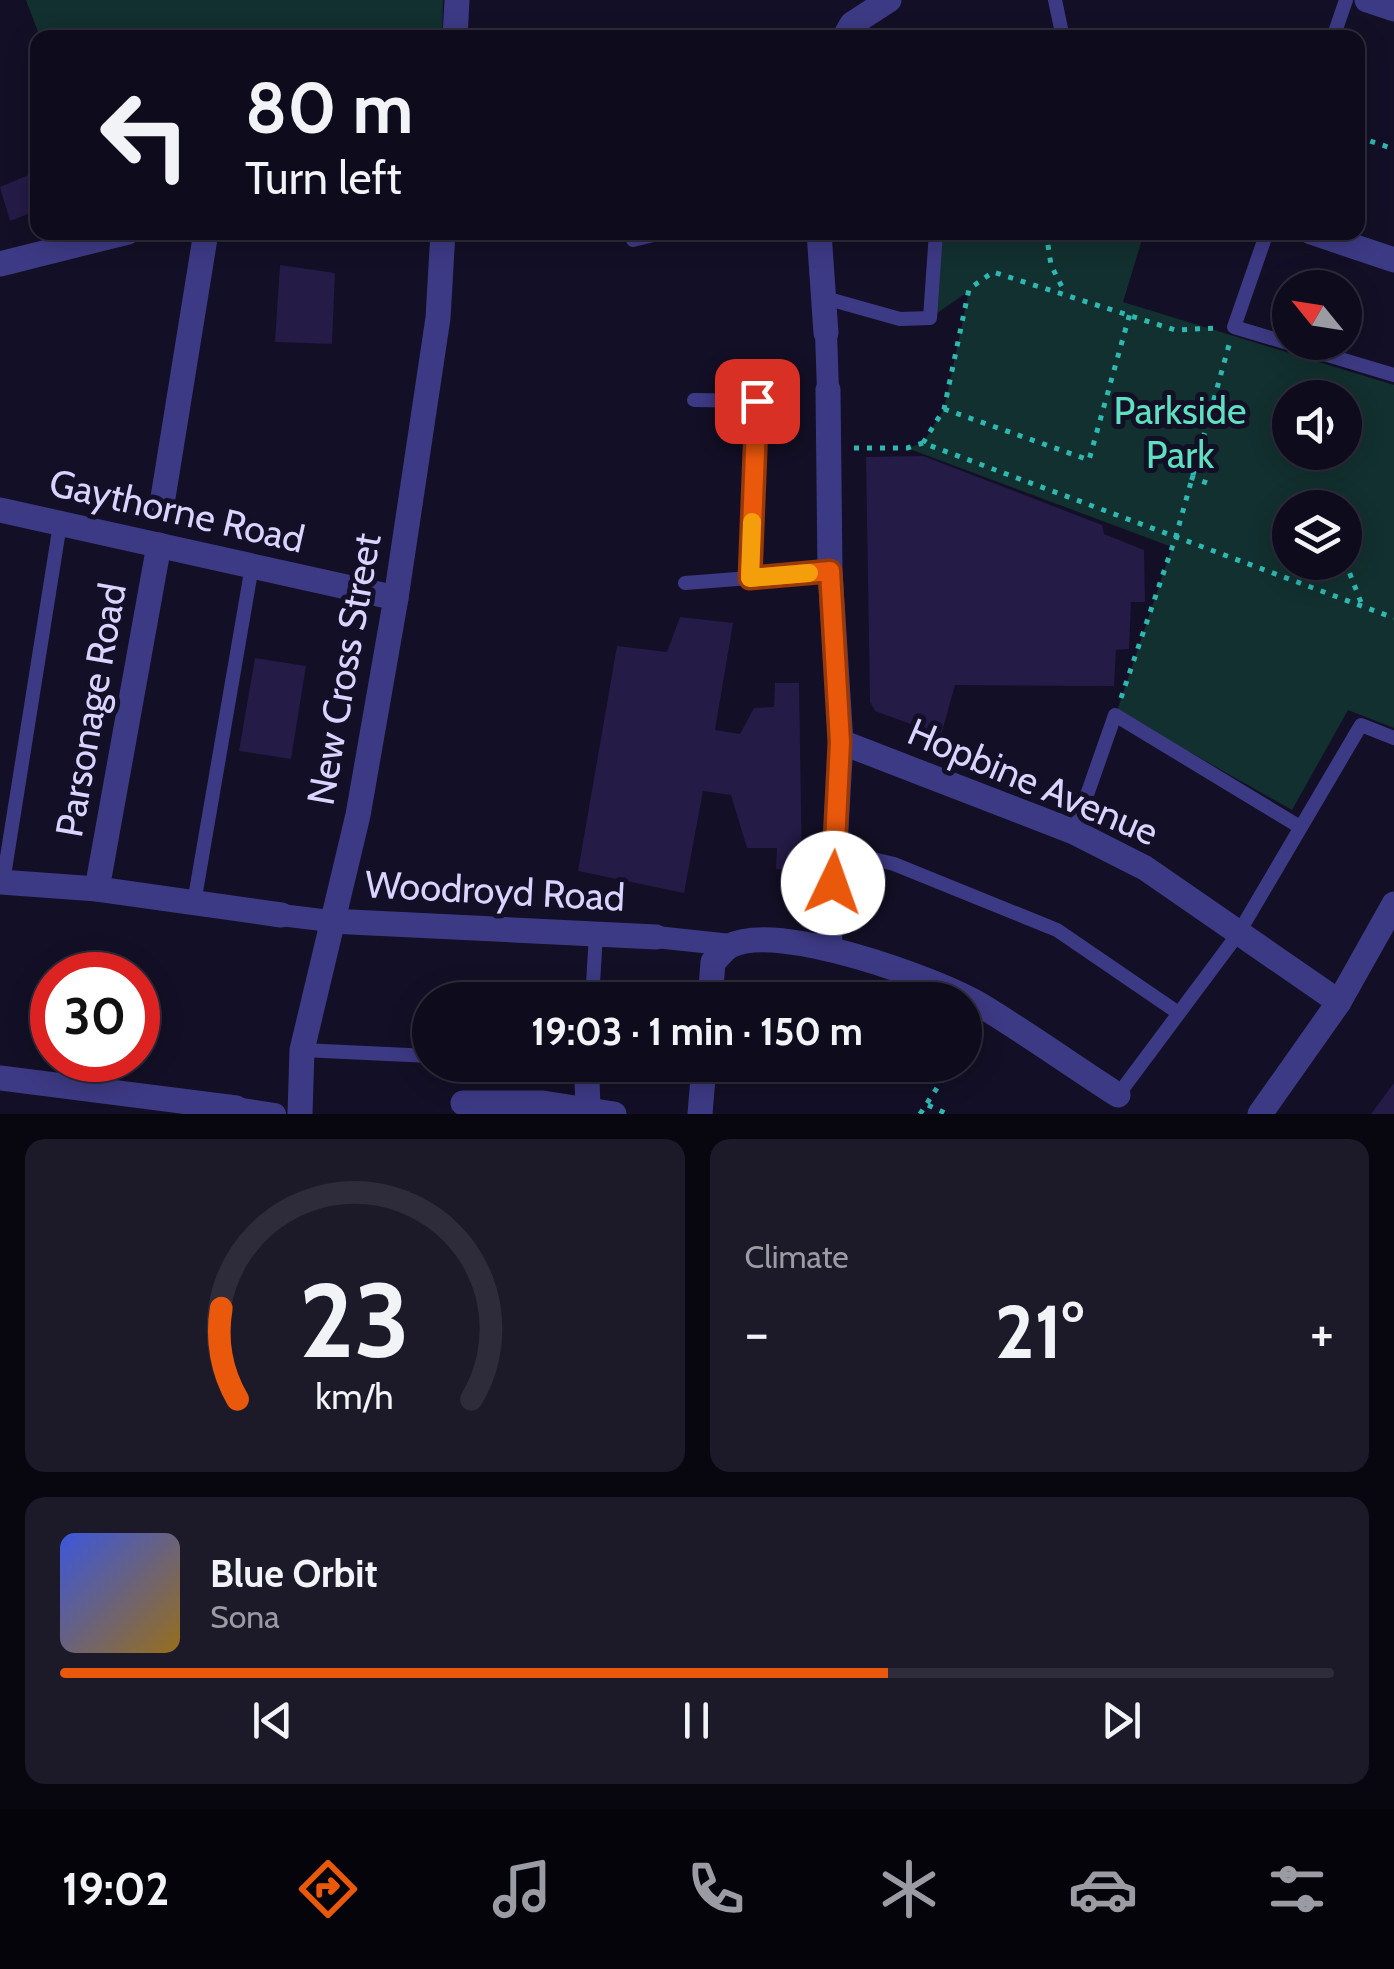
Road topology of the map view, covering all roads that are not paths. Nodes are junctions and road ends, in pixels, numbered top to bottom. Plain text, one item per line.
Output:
1 (457, 0) edge
2 (889, 0) edge
3 (1055, 0) edge
4 (1346, 0) edge
5 (1367, 0) edge
6 (1394, 9) edge
7 (455, 30) edge
8 (849, 30) edge
9 (1061, 30) edge
10 (1335, 30) edge
11 (96, 240) edge
12 (205, 240) edge
13 (443, 240) edge
14 (820, 240) edge
15 (935, 240) edge
16 (1264, 240) edge
17 (1335, 240) edge
18 (1394, 260) edge
19 (0, 264) edge
20 (825, 298) junction
21 (826, 333) joint
22 (1394, 375) edge
23 (828, 390) joint
24 (694, 400) dead end
25 (0, 510) edge
26 (160, 510) joint
27 (60, 524) junction
28 (159, 545) junction
29 (252, 566) junction
30 (830, 571) junction
31 (750, 578) junction
32 (685, 583) dead end
33 (396, 598) junction
34 (1394, 738) edge
35 (840, 742) junction
36 (1300, 827) junction
37 (1074, 832) junction
38 (834, 850) junction
39 (2, 882) edge
40 (97, 888) junction
41 (194, 903) junction
42 (1394, 904) edge
43 (281, 915) joint
44 (330, 920) junction
45 (596, 934) junction
46 (1238, 934) junction
47 (656, 937) joint
48 (730, 946) junction
49 (829, 949) junction
50 (593, 982) edge
51 (711, 982) edge
52 (1338, 1002) junction
53 (1176, 1012) junction
54 (302, 1050) junction
55 (412, 1055) edge
56 (0, 1078) edge
57 (588, 1082) edge
58 (703, 1082) edge
59 (1118, 1096) joint
60 (463, 1103) dead end
61 (588, 1107) junction
62 (236, 1108) joint
63 (515, 1108) edge
64 (276, 1114) edge
65 (300, 1114) edge
66 (614, 1114) edge
67 (700, 1114) edge
68 (1260, 1114) edge

1 - 7 street
2 - 8 street
3 - 9 lane
4 - 10 lane
5 - 6 street
11 - 19 street
12 - 26 street
13 - 33 street, New Cross Street
14 - 20 street
15 - 20 lane
16 - 22 lane
17 - 18 street
20 - 21 street
21 - 23 street
23 - 30 street
24 - 31 lane
25 - 27 street, Gaythorne Road
26 - 28 street
27 - 28 street, Gaythorne Road
27 - 39 lane
28 - 29 street, Gaythorne Road
28 - 40 street, Parsonage Road
29 - 33 street, Gaythorne Road
29 - 41 lane
30 - 31 lane
30 - 35 street
31 - 32 lane
33 - 44 street, New Cross Street
34 - 36 lane
35 - 37 street, Hopbine Avenue
35 - 38 street
36 - 37 lane
36 - 46 lane
37 - 46 street, Hopbine Avenue
38 - 49 street
38 - 53 lane
39 - 40 street
40 - 41 street
41 - 43 street
42 - 52 street
43 - 44 street
44 - 45 street, Woodroyd Road
44 - 54 street, New Cross Street
45 - 47 street, Woodroyd Road
45 - 50 lane
46 - 52 street, Hopbine Avenue
46 - 53 lane
47 - 48 street
48 - 49 street
48 - 51 street
49 - 59 street
52 - 68 street
53 - 59 lane
54 - 55 lane
54 - 65 street, New Cross Street
56 - 62 street
57 - 61 street
58 - 67 street
60 - 63 street
61 - 63 street
61 - 66 street
62 - 64 street

